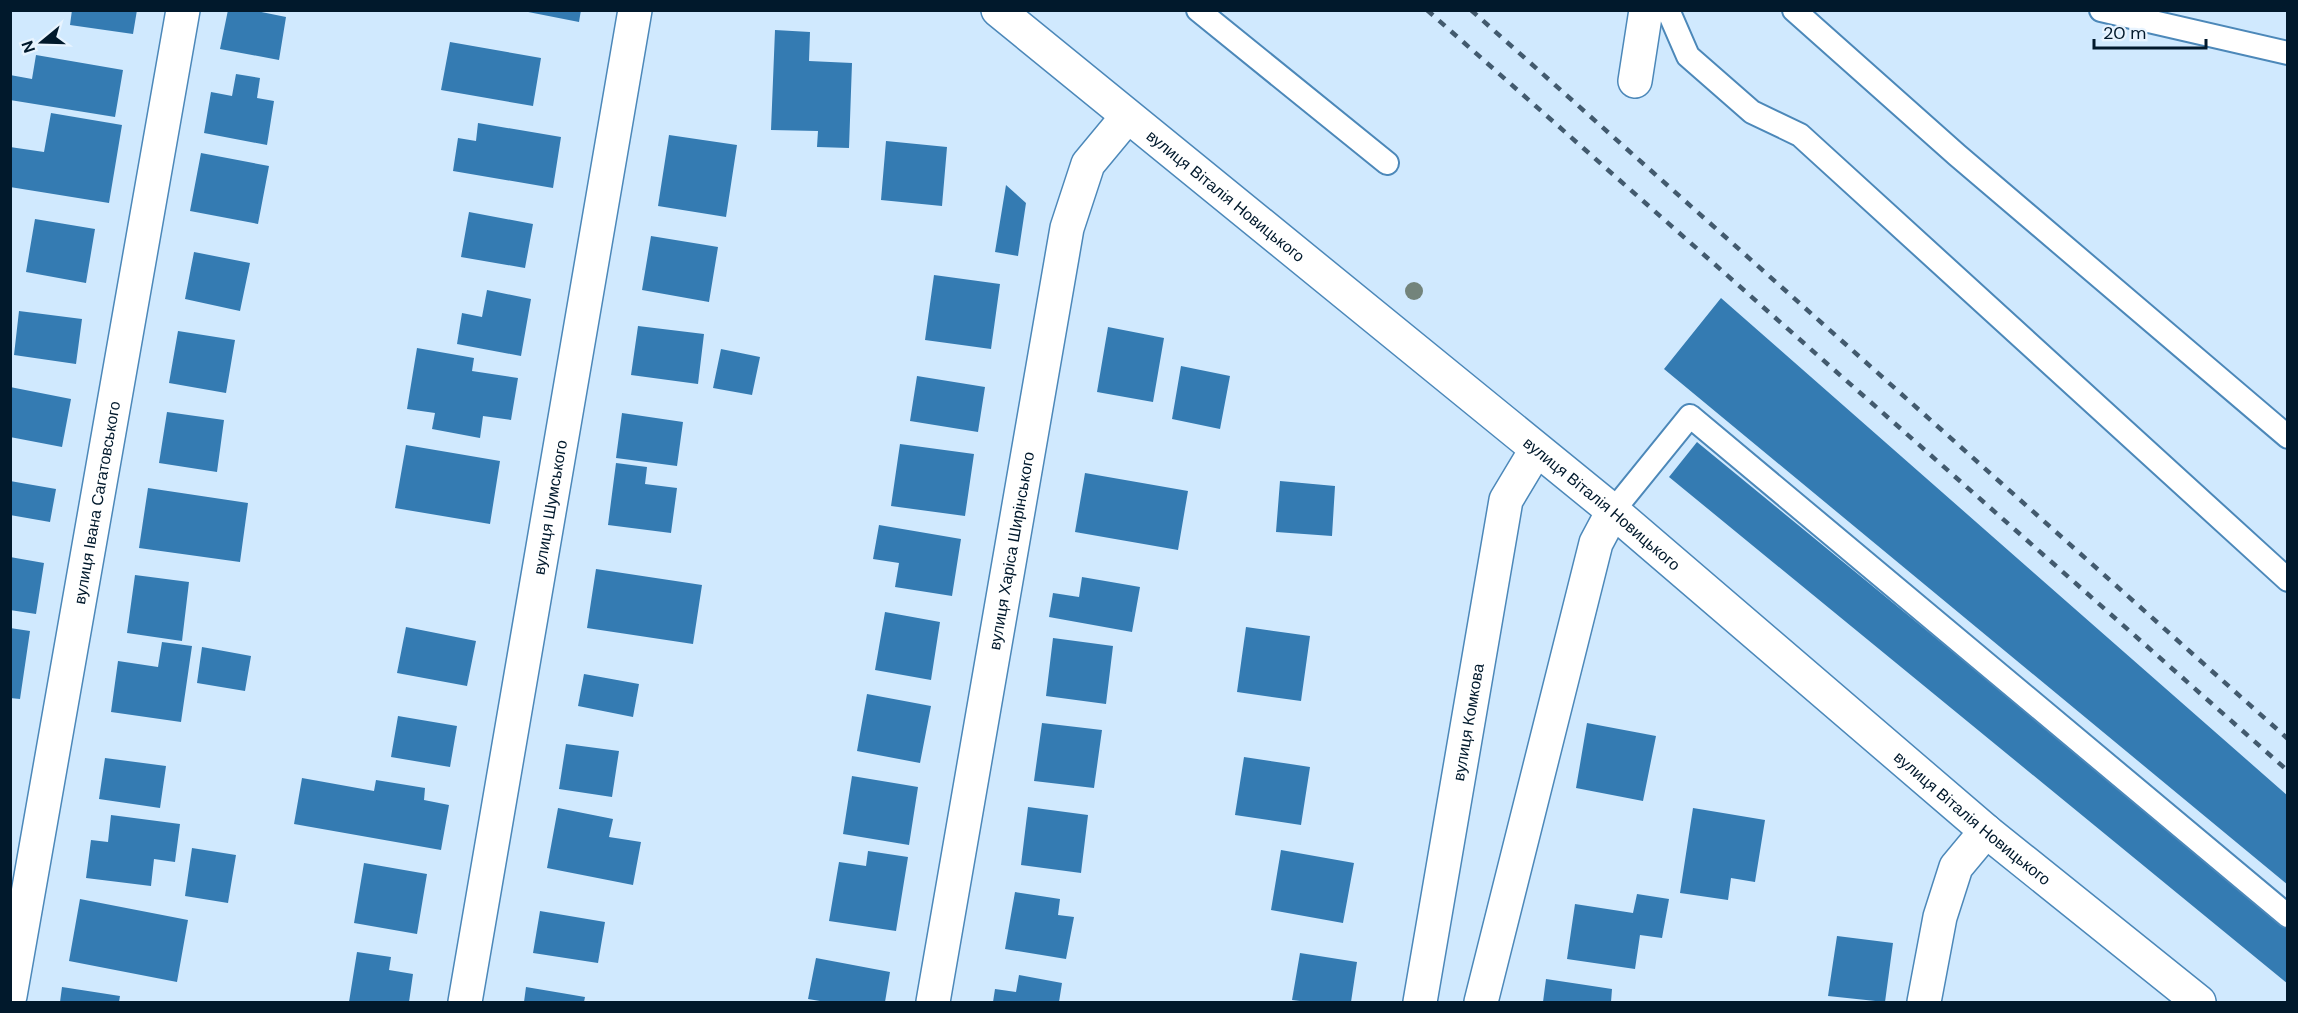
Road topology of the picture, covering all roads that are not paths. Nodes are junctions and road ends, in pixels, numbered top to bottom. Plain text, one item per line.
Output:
1 (183, 10) edge
2 (635, 10) edge
3 (998, 10) edge
4 (1198, 10) edge
5 (1646, 10) edge
6 (1668, 10) edge
7 (1794, 10) edge
8 (2101, 10) edge
9 (2288, 53) edge
10 (1635, 81) dead end
11 (1127, 117) junction
12 (1387, 163) dead end
13 (2288, 437) edge
14 (1536, 450) junction
15 (1613, 512) junction
16 (2288, 580) edge
17 (1986, 831) junction
18 (2288, 916) edge
19 (10, 996) edge
20 (465, 1002) edge
21 (933, 1002) edge
22 (1420, 1002) edge
23 (1482, 1002) edge
24 (1924, 1002) edge
25 (2199, 1002) edge

1 - 19 street, вулиця Івана Сагатовського
2 - 20 street, вулиця Шумського
3 - 11 street, вулиця Віталія Новицького
4 - 12 lane
5 - 10 street
6 - 16 lane
7 - 13 lane
8 - 9 lane
11 - 14 street, вулиця Віталія Новицького
11 - 21 street, вулиця Харіса Ширінського
14 - 15 street, вулиця Віталія Новицького
14 - 22 street, вулиця Комкова
15 - 17 street, вулиця Віталія Новицького
15 - 18 lane
15 - 23 street
17 - 24 street
17 - 25 street, вулиця Віталія Новицького

